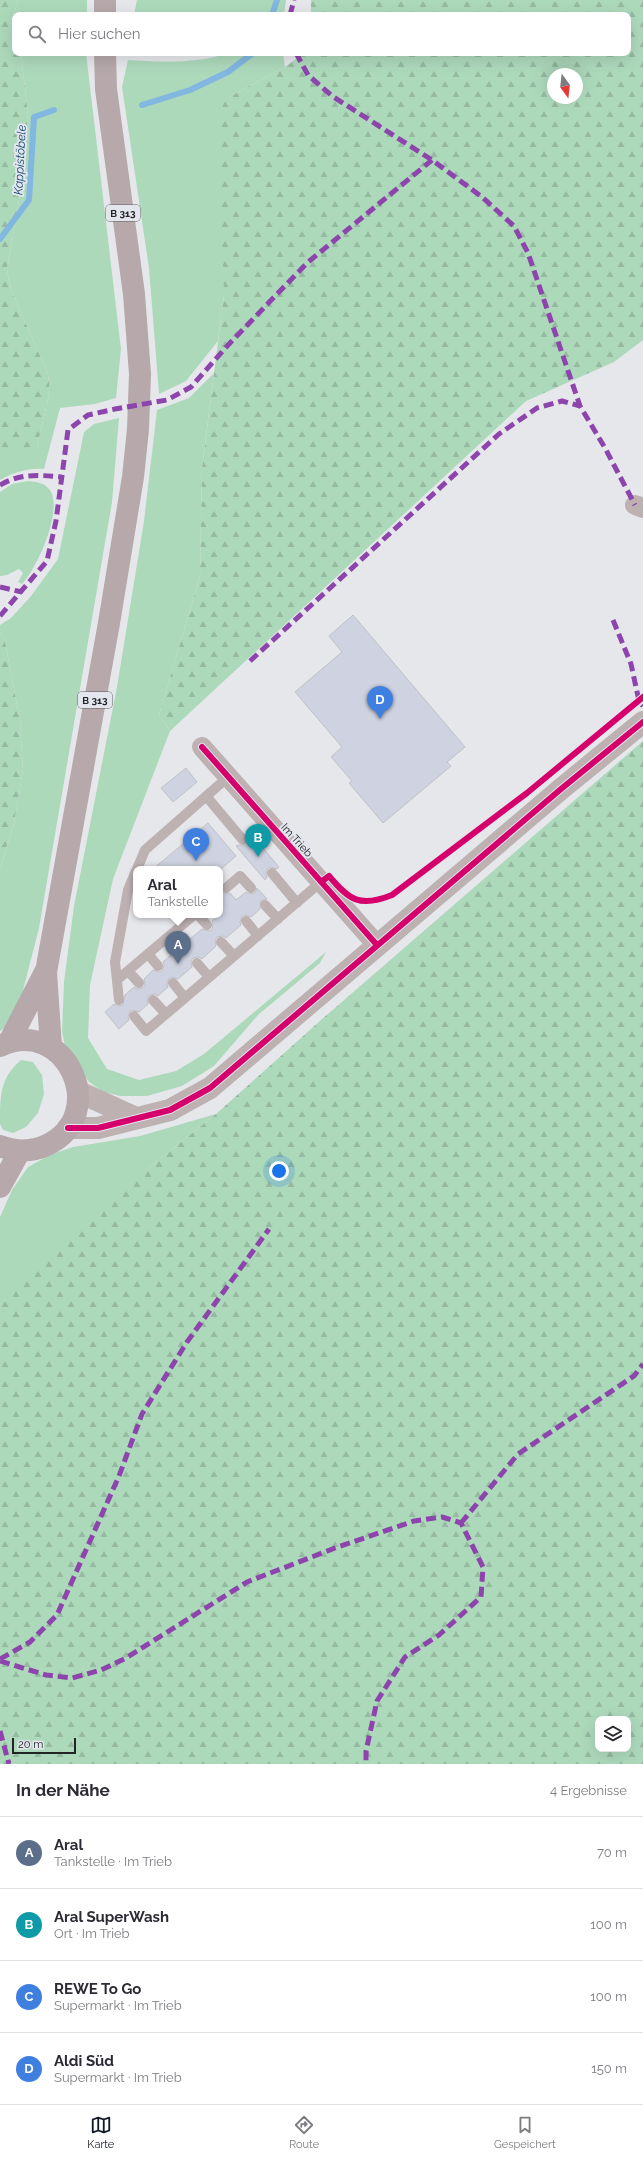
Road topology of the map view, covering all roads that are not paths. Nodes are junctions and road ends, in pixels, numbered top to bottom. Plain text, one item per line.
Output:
1 (105, 0) edge
2 (105, 12) edge
3 (106, 56) edge
4 (643, 722) edge
5 (202, 747) dead end
6 (228, 777) junction
7 (206, 796) junction
8 (243, 840) dead end
9 (138, 866) edge
10 (272, 873) dead end
11 (133, 878) edge
12 (321, 882) junction
13 (226, 888) dead end
14 (251, 888) dead end
15 (297, 903) junction
16 (265, 905) dead end
17 (191, 918) edge
18 (201, 918) edge
19 (278, 919) junction
20 (246, 921) dead end
21 (207, 925) dead end
22 (172, 934) junction
23 (258, 936) junction
24 (221, 942) dead end
25 (377, 945) junction
26 (183, 946) dead end
27 (148, 954) junction
28 (234, 956) junction
29 (197, 962) dead end
30 (158, 966) dead end
31 (128, 971) junction
32 (46, 972) junction
33 (209, 977) junction
34 (117, 980) junction
35 (139, 983) dead end
36 (173, 983) dead end
37 (185, 998) junction
38 (119, 1000) dead end
39 (153, 1000) dead end
40 (166, 1014) junction
41 (134, 1016) dead end
42 (5, 1044) edge
43 (51, 1047) junction
44 (79, 1092) junction
45 (134, 1117) junction
46 (68, 1128) junction
47 (10, 1148) edge
48 (0, 1187) edge

1 - 2 main road
3 - 32 main road, B 313
4 - 25 street
5 - 6 street, Im Trieb
6 - 7 lane
6 - 12 street, Im Trieb
7 - 8 lane
7 - 9 lane
10 - 15 lane
11 - 34 lane
12 - 15 lane
12 - 25 street, Im Trieb
13 - 14 lane
15 - 19 lane
16 - 19 lane
17 - 22 lane
18 - 21 lane
19 - 23 lane
20 - 23 lane
22 - 26 lane
22 - 27 lane
23 - 28 lane
24 - 28 lane
25 - 45 street
27 - 30 lane
27 - 31 lane
28 - 33 lane
29 - 33 lane
31 - 34 lane
31 - 35 lane
32 - 42 main road, B 313
32 - 43 main road, B 313
33 - 37 lane
34 - 38 lane
36 - 37 lane
37 - 40 lane
39 - 40 lane
40 - 41 lane
42 - 43 main road
43 - 44 main road
44 - 45 street
44 - 46 main road
45 - 46 street
46 - 47 main road
47 - 48 main road

